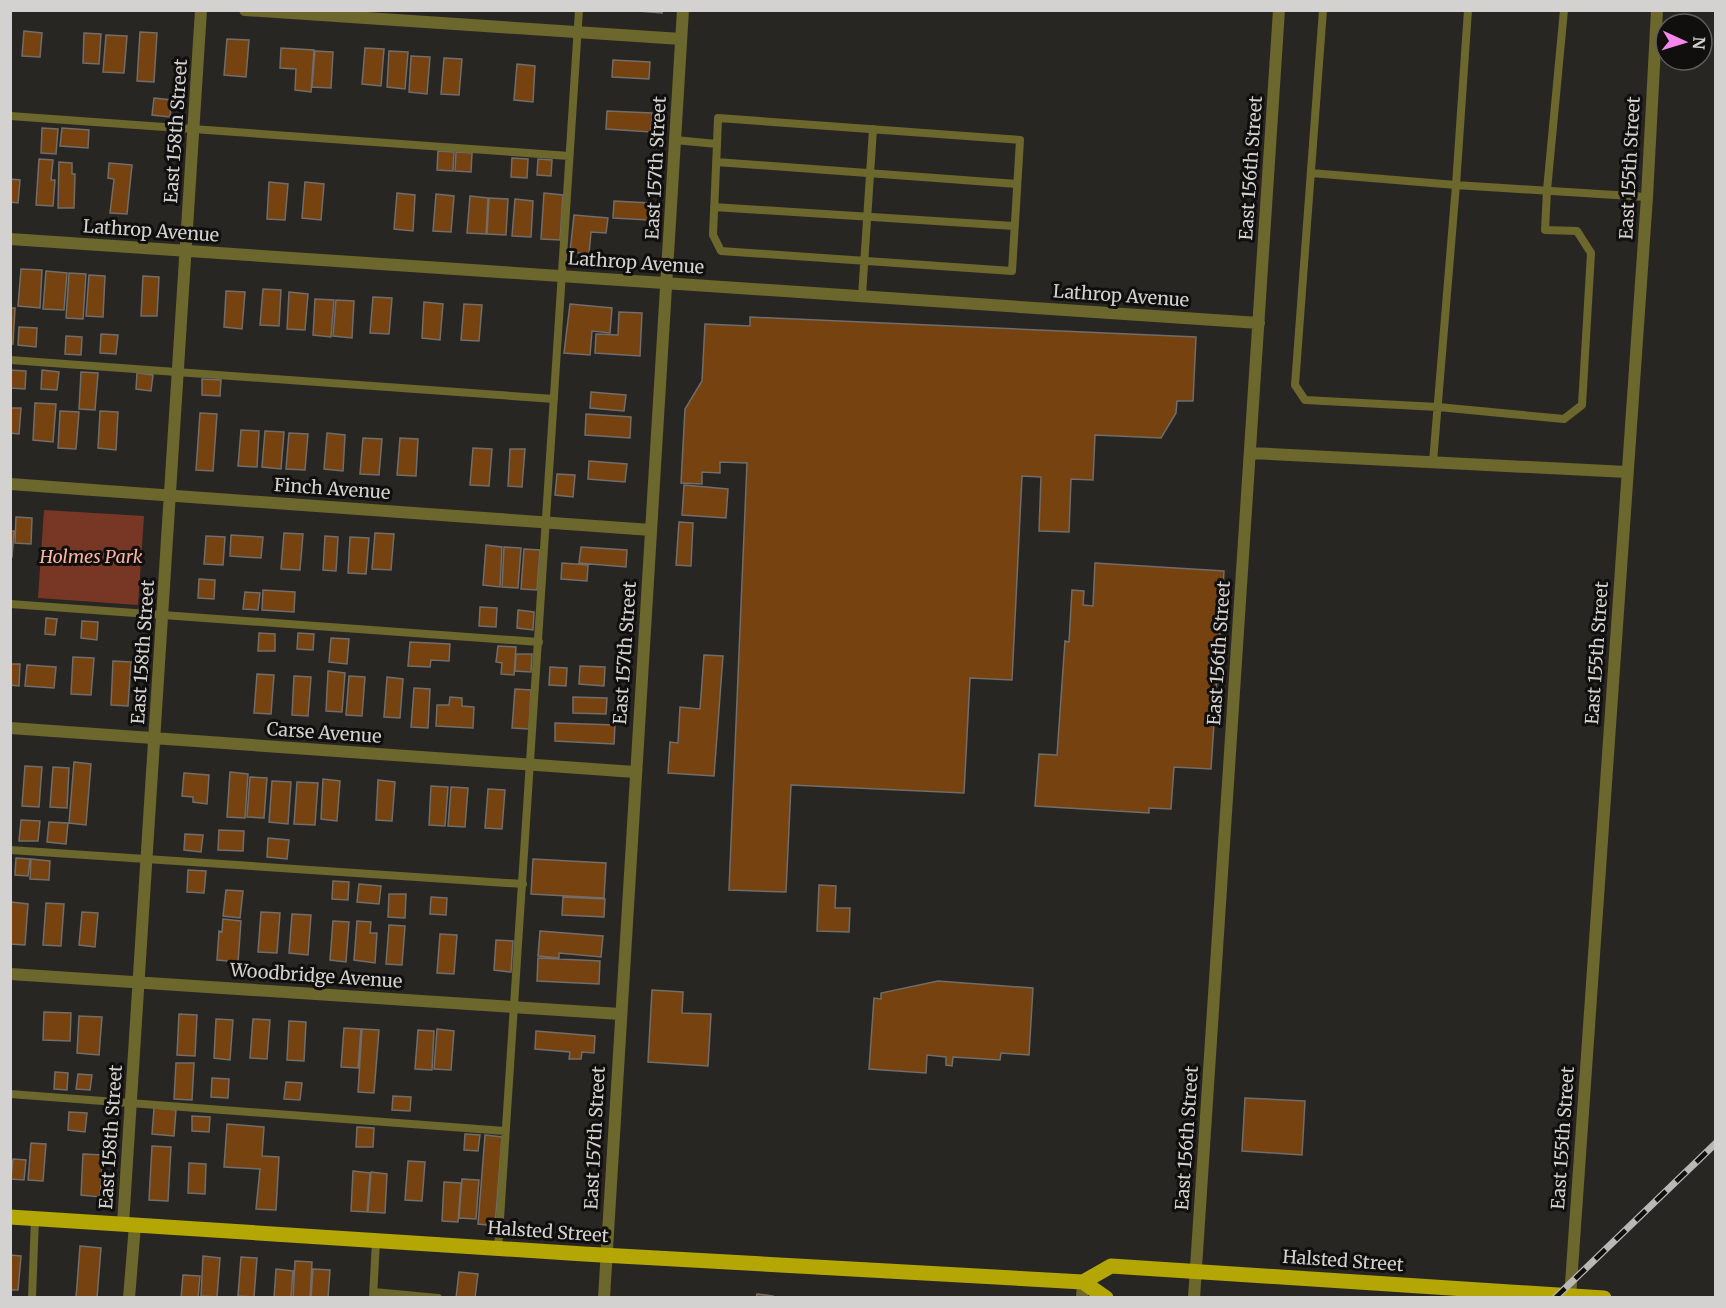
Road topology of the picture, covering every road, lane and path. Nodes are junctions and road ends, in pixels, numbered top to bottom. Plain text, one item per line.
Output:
1 (201, 10) edge
2 (245, 10) edge
3 (579, 10) edge
4 (683, 10) edge
5 (1279, 10) edge
6 (1323, 10) edge
7 (1468, 10) edge
8 (1564, 10) edge
9 (1657, 10) edge
10 (578, 32) junction
11 (681, 39) junction
12 (10, 116) edge
13 (194, 129) junction
14 (873, 129) junction
15 (675, 140) junction
16 (717, 144) junction
17 (569, 156) junction
18 (716, 162) junction
19 (1311, 173) junction
20 (871, 174) junction
21 (1017, 184) junction
22 (1456, 185) junction
23 (1547, 190) junction
24 (1647, 196) junction
25 (714, 207) junction
26 (867, 217) junction
27 (1014, 226) junction
28 (10, 239) edge
29 (186, 251) junction
30 (865, 261) junction
31 (561, 276) junction
32 (668, 283) junction
33 (862, 296) junction
34 (1259, 323) junction
35 (10, 360) edge
36 (178, 372) junction
37 (554, 399) junction
38 (1438, 406) junction
39 (1250, 453) junction
40 (1433, 462) junction
41 (1627, 472) junction
42 (10, 484) edge
43 (171, 495) junction
44 (548, 523) junction
45 (651, 530) junction
46 (10, 604) edge
47 (163, 615) junction
48 (539, 642) junction
49 (10, 728) edge
50 (156, 739) junction
51 (531, 766) junction
52 (635, 772) junction
53 (10, 850) edge
54 (148, 859) junction
55 (523, 884) junction
56 (10, 974) edge
57 (140, 982) junction
58 (514, 1008) junction
59 (620, 1014) junction
60 (10, 1095) edge
61 (131, 1102) junction
62 (506, 1131) junction
63 (10, 1217) edge
64 (35, 1218) junction
65 (129, 1224) junction
66 (376, 1241) junction
67 (498, 1249) junction
68 (607, 1256) junction
69 (1196, 1272) junction
70 (1082, 1290) edge
71 (373, 1295) edge
72 (1570, 1296) edge
73 (32, 1298) edge
74 (129, 1298) edge
75 (438, 1298) edge
76 (603, 1298) edge
77 (1106, 1298) edge
78 (1194, 1298) edge
79 (1604, 1298) edge

1 - 13 street, East 158th Street
2 - 10 street
3 - 10 lane
4 - 11 street, East 157th Street
5 - 34 street, East 156th Street
6 - 19 lane
7 - 22 lane
8 - 23 lane
9 - 24 street, East 155th Street
10 - 11 street
10 - 17 lane
11 - 15 street, East 157th Street
12 - 13 lane
13 - 17 lane
13 - 29 street, East 158th Street
14 - 16 lane
14 - 20 lane
14 - 21 lane
15 - 16 lane
15 - 32 street, East 157th Street
16 - 18 lane
17 - 31 lane
18 - 20 lane
18 - 25 lane
19 - 22 lane
19 - 38 lane
20 - 21 lane
20 - 26 lane
21 - 27 lane
22 - 23 lane
22 - 38 lane
23 - 24 lane
23 - 38 lane
24 - 41 street, East 155th Street
25 - 26 lane
25 - 30 lane
26 - 27 lane
26 - 30 lane
27 - 30 lane
28 - 29 street, Lathrop Avenue
29 - 31 street, Lathrop Avenue
29 - 36 street, East 158th Street
30 - 33 lane
31 - 32 street, Lathrop Avenue
31 - 37 lane
32 - 33 street, Lathrop Avenue
32 - 45 street, East 157th Street
33 - 34 street, Lathrop Avenue
34 - 39 street, East 156th Street
35 - 36 lane
36 - 37 lane
36 - 43 street, East 158th Street
37 - 44 lane
38 - 40 lane
39 - 40 street
39 - 69 street, East 156th Street
40 - 41 street
41 - 72 street, East 155th Street
42 - 43 street, Finch Avenue
43 - 44 street, Finch Avenue
43 - 47 street, East 158th Street
44 - 45 street, Finch Avenue
44 - 48 lane
45 - 52 street, East 157th Street
46 - 47 lane
47 - 48 lane
47 - 50 street, East 158th Street
48 - 51 lane
49 - 50 street, Carse Avenue
50 - 51 street, Carse Avenue
50 - 54 street, East 158th Street
51 - 52 street, Carse Avenue
51 - 55 lane
52 - 59 street, East 157th Street
53 - 54 lane
54 - 55 lane
54 - 57 street, East 158th Street
55 - 58 lane
56 - 57 street, Woodbridge Avenue
57 - 58 street, Woodbridge Avenue
57 - 61 street, East 158th Street
58 - 59 street, Woodbridge Avenue
58 - 62 lane
59 - 68 street, East 157th Street
60 - 61 lane
61 - 62 lane
61 - 65 street, East 158th Street
62 - 67 lane
63 - 64 main road, Halsted Street
64 - 65 main road, Halsted Street
64 - 73 lane
65 - 66 main road, Halsted Street
65 - 74 street, East 158th Street
66 - 67 main road, Halsted Street
66 - 71 lane
67 - 68 main road, Halsted Street
68 - 70 main road, Halsted Street
68 - 76 street, East 157th Street
69 - 70 main road, Halsted Street
69 - 72 main road, Halsted Street
69 - 78 street, East 156th Street
70 - 77 main road
71 - 75 lane
72 - 79 main road, Halsted Street

